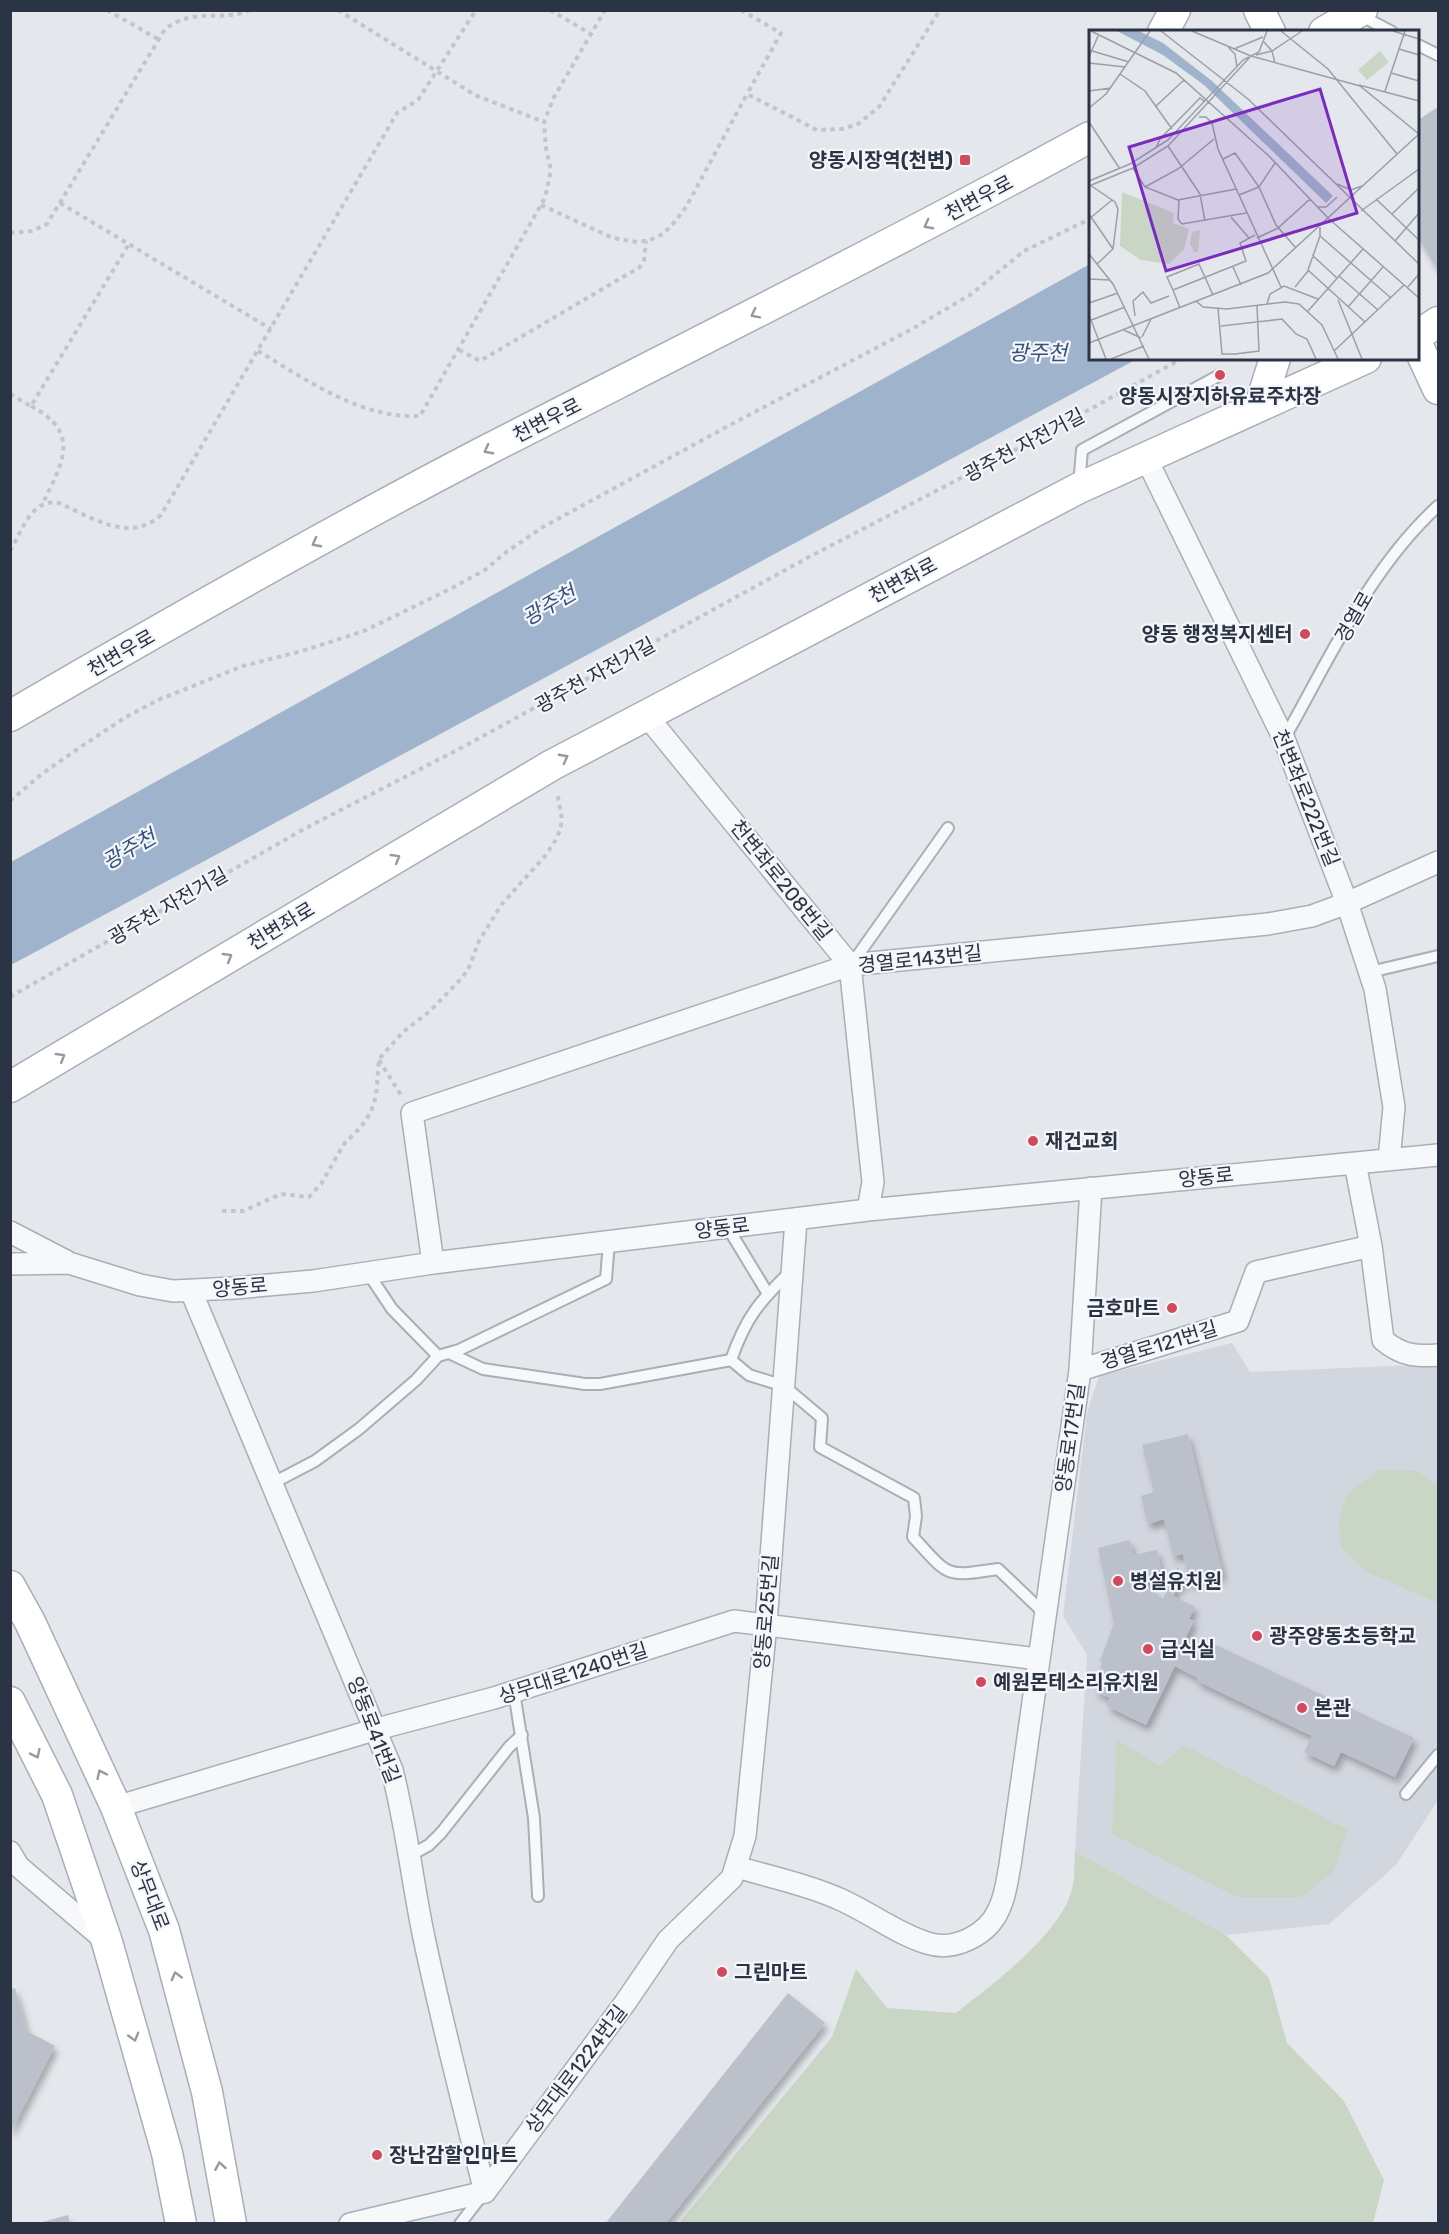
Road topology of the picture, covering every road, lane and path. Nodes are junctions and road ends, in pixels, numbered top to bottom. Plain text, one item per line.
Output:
1 (106, 10) edge
2 (250, 10) edge
3 (338, 10) edge
4 (476, 10) edge
5 (550, 10) edge
6 (606, 10) edge
7 (741, 10) edge
8 (940, 10) edge
9 (1175, 10) edge
10 (1259, 10) edge
11 (1359, 12) edge
12 (1164, 30) edge
13 (1268, 30) edge
14 (1328, 30) edge
15 (1389, 30) edge
16 (591, 34) junction
17 (158, 39) junction
18 (1419, 46) edge
19 (1438, 55) edge
20 (435, 72) junction
21 (747, 94) junction
22 (1089, 115) edge
23 (544, 122) junction
24 (1089, 138) edge
25 (1022, 174) junction
26 (60, 203) junction
27 (541, 205) junction
28 (1089, 219) edge
29 (10, 233) edge
30 (646, 241) junction
31 (129, 244) junction
32 (1438, 322) edge
33 (271, 329) junction
34 (1419, 334) edge
35 (1419, 348) edge
36 (459, 350) junction
37 (258, 351) junction
38 (1180, 360) edge
39 (1274, 360) edge
40 (1362, 360) edge
41 (1220, 375) dead end
42 (1438, 389) edge
43 (10, 394) edge
44 (31, 406) junction
45 (1260, 406) junction
46 (1146, 458) junction
47 (1078, 488) junction
48 (43, 503) junction
49 (1438, 506) edge
50 (10, 551) edge
51 (646, 714) junction
52 (10, 716) edge
53 (1284, 739) junction
54 (552, 765) junction
55 (10, 801) edge
56 (948, 828) dead end
57 (1438, 862) edge
58 (1347, 903) junction
59 (1438, 956) edge
60 (850, 965) junction
61 (1370, 972) junction
62 (10, 997) edge
63 (379, 1059) junction
64 (10, 1087) edge
65 (412, 1113) junction
66 (1438, 1155) edge
67 (1389, 1160) junction
68 (1355, 1163) junction
69 (1091, 1188) junction
70 (868, 1210) junction
71 (222, 1211) dead end
72 (796, 1220) junction
73 (728, 1228) junction
74 (10, 1232) edge
75 (609, 1242) junction
76 (1371, 1246) junction
77 (69, 1263) junction
78 (433, 1263) junction
79 (10, 1264) edge
80 (791, 1271) junction
81 (368, 1273) junction
82 (191, 1291) junction
83 (768, 1294) junction
84 (449, 1353) junction
85 (1438, 1355) edge
86 (438, 1356) junction
87 (732, 1360) junction
88 (1080, 1370) junction
89 (784, 1386) junction
90 (271, 1484) junction
91 (10, 1586) edge
92 (1046, 1615) junction
93 (766, 1624) junction
94 (1038, 1659) junction
95 (514, 1692) junction
96 (10, 1702) edge
97 (377, 1729) junction
98 (522, 1735) junction
99 (1438, 1755) edge
100 (1406, 1794) dead end
101 (116, 1807) junction
102 (745, 1836) joint
103 (10, 1851) edge
104 (410, 1856) junction
105 (736, 1867) junction
106 (538, 1896) dead end
107 (107, 1942) junction
108 (485, 2192) junction
109 (181, 2223) edge
110 (231, 2223) edge
111 (350, 2223) edge
112 (460, 2223) edge

1 - 17 path
2 - 17 path
3 - 20 path
4 - 20 path
5 - 16 path
6 - 16 path
7 - 21 path
8 - 21 path
9 - 12 street
10 - 13 street
11 - 14 street
11 - 15 lane
16 - 23 path
17 - 26 path
18 - 19 lane
20 - 23 path
20 - 33 path
21 - 30 path
22 - 25 street
23 - 27 path
24 - 25 street, 천변우로
25 -> 52 street, 천변우로
26 - 29 path
26 - 31 path
27 - 30 path
27 - 36 path
28 - 55 path
30 - 36 path
31 - 33 path
31 - 44 path
32 - 34 street
33 - 37 path
35 - 42 street
36 - 37 path
37 - 48 path
38 - 62 path, 광주천 자전거길
39 - 45 street
40 - 45 street, 천변좌로
41 - 47 lane
43 - 44 path
44 - 48 path
45 - 46 street, 천변좌로
46 - 47 street, 천변좌로
46 - 53 street, 천변좌로222번길
47 - 51 street, 천변좌로
48 - 50 path
49 - 53 lane, 경열로
54 -> 51 street, 천변좌로
51 - 60 street, 천변좌로208번길
53 - 58 street, 천변좌로222번길
54 - 63 path
64 -> 54 street, 천변좌로
56 - 60 lane
57 - 58 street, 경열로143번길
58 - 60 street, 경열로143번길
58 - 61 street, 천변좌로222번길
59 - 61 lane
60 - 65 street, 경열로143번길
60 - 70 street
61 - 67 street, 천변좌로222번길
63 - 65 path
63 - 71 path
65 - 78 street
66 - 67 street, 양동로
67 - 68 street, 양동로
68 - 69 street, 양동로
68 - 76 street
69 - 70 street, 양동로
69 - 88 street, 양동로17번길
70 - 72 street, 양동로
72 - 73 street, 양동로
72 - 80 street, 양동로25번길
73 - 75 street, 양동로
73 - 83 lane
74 - 77 street
75 - 78 street, 양동로
75 - 84 lane
76 - 85 street
76 - 88 street, 경열로121번길
77 - 79 street, 양동로
77 - 82 street, 양동로
78 - 81 street, 양동로
80 - 83 lane
80 - 89 street, 양동로25번길
81 - 82 street, 양동로
81 - 86 lane
82 - 90 street, 양동로41번길
83 - 87 lane
84 - 86 lane
84 - 87 lane
86 - 90 lane
87 - 89 lane
88 - 92 street, 양동로17번길
89 - 92 lane
89 - 93 street, 양동로25번길
90 - 97 street, 양동로41번길
101 -> 91 street, 상무대로
92 - 94 street, 양동로17번길
93 - 94 street, 상무대로1240번길
93 - 95 street, 상무대로1240번길
93 - 102 street, 양동로25번길
94 - 105 street, 양동로17번길
95 - 97 street, 상무대로1240번길
95 - 98 lane
96 -> 107 street
97 - 101 street, 상무대로1240번길
97 - 104 street, 양동로41번길
98 - 104 lane
98 - 106 lane
99 - 100 lane
110 -> 101 street, 상무대로
102 - 105 street, 상무대로1224번길
103 - 107 street
104 - 108 street, 양동로41번길
105 - 108 street, 상무대로1224번길
107 -> 109 street
108 - 111 street
108 - 112 lane

